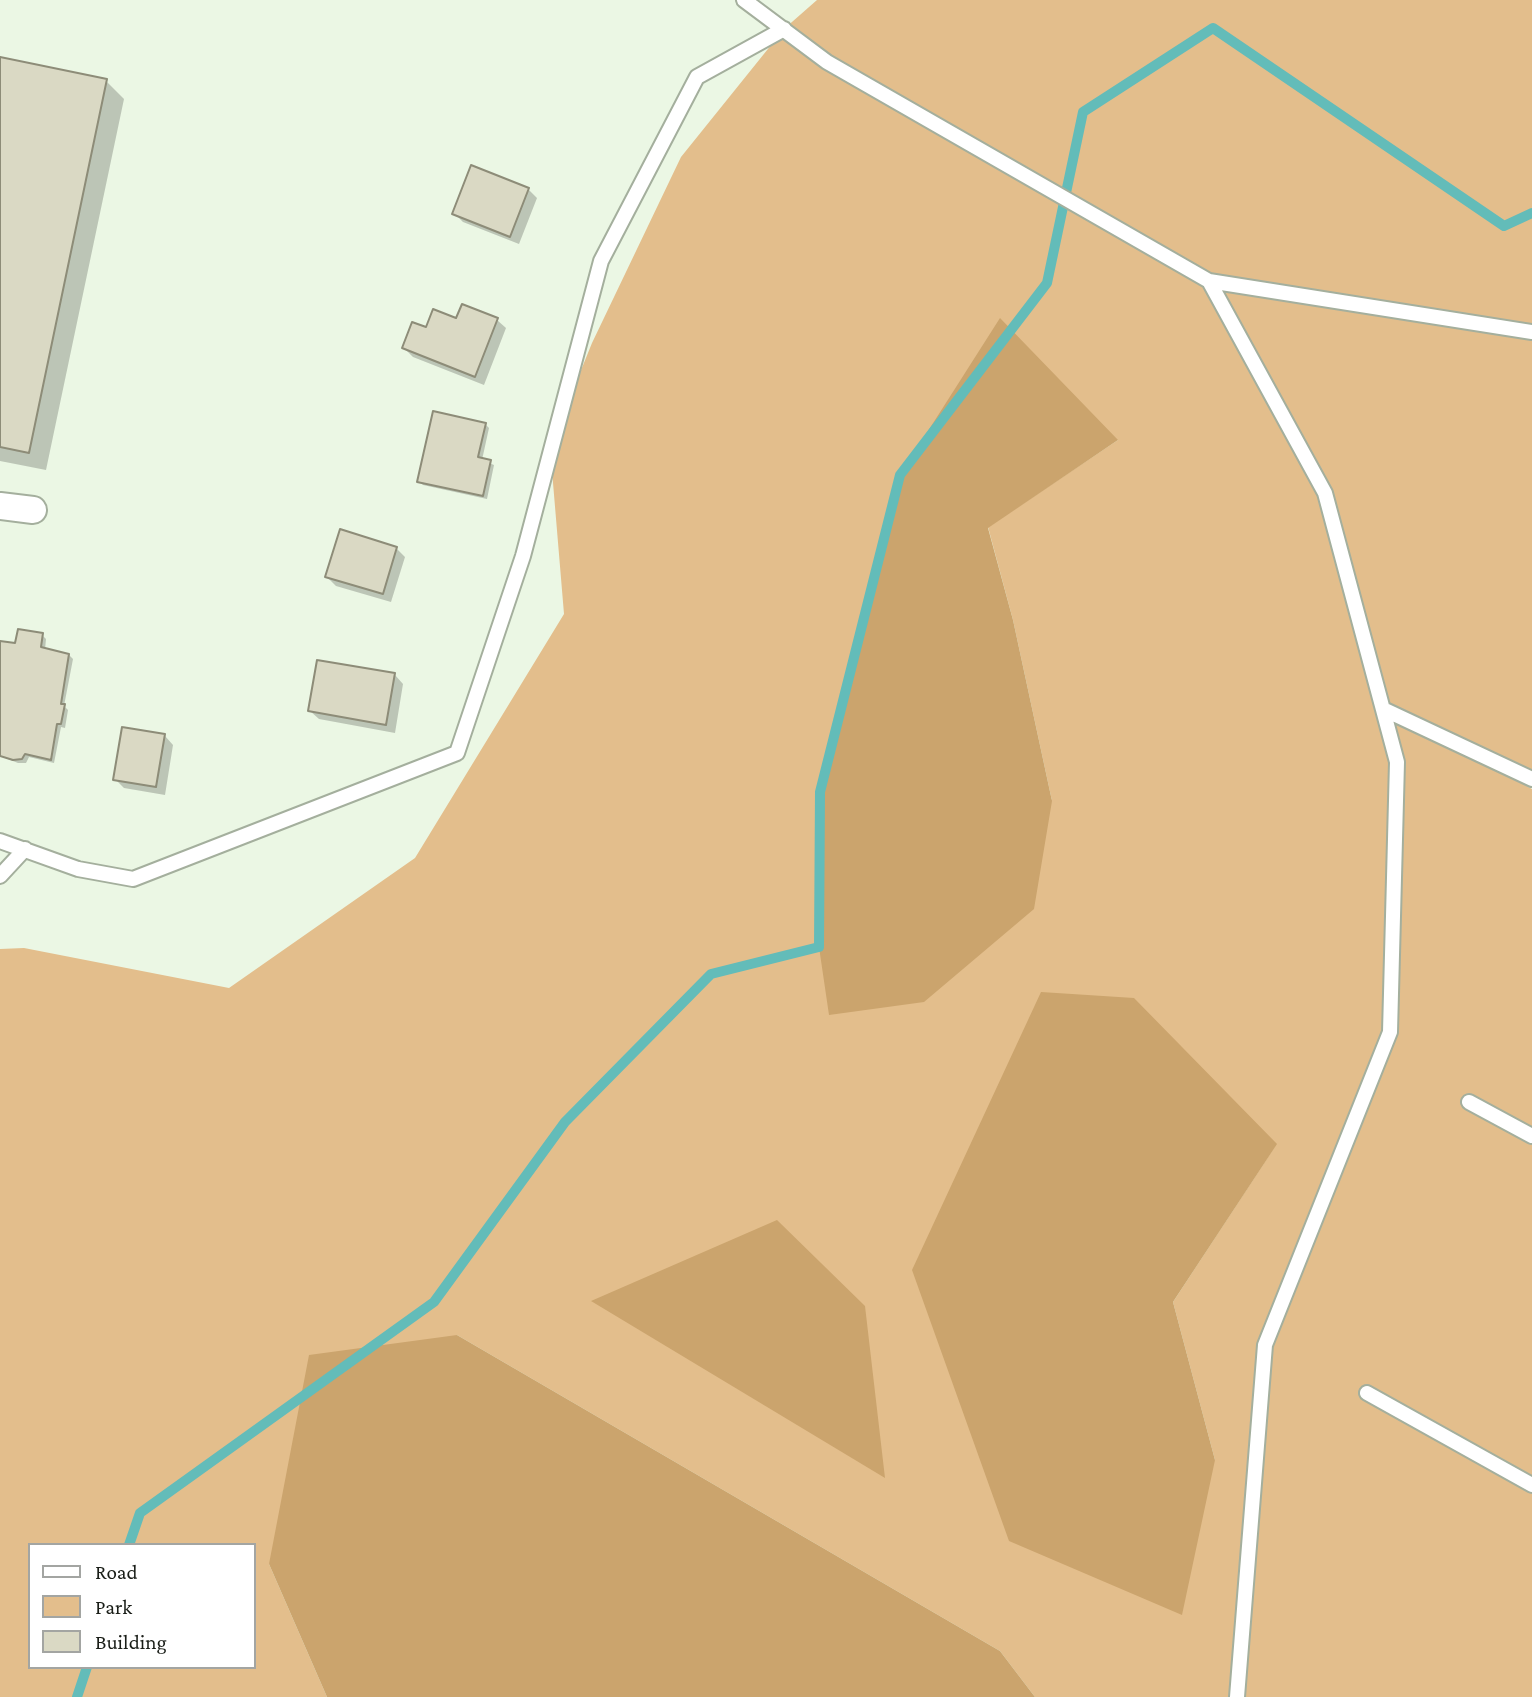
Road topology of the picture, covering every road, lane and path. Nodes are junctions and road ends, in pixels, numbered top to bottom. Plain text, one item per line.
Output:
1 (744, 0) edge
2 (784, 29) junction
3 (1209, 281) junction
4 (1532, 332) edge
5 (0, 506) edge
6 (33, 510) dead end
7 (1383, 709) junction
8 (1532, 779) edge
9 (0, 841) edge
10 (25, 849) junction
11 (0, 876) edge
12 (1469, 1102) dead end
13 (1532, 1136) edge
14 (1367, 1393) dead end
15 (1532, 1485) edge
16 (1237, 1697) edge

1 - 2 lane
2 - 3 lane
2 - 10 lane
3 - 4 lane
3 - 7 lane
5 - 6 street
7 - 8 lane
7 - 16 lane
9 - 10 lane
10 - 11 lane
12 - 13 lane
14 - 15 lane

